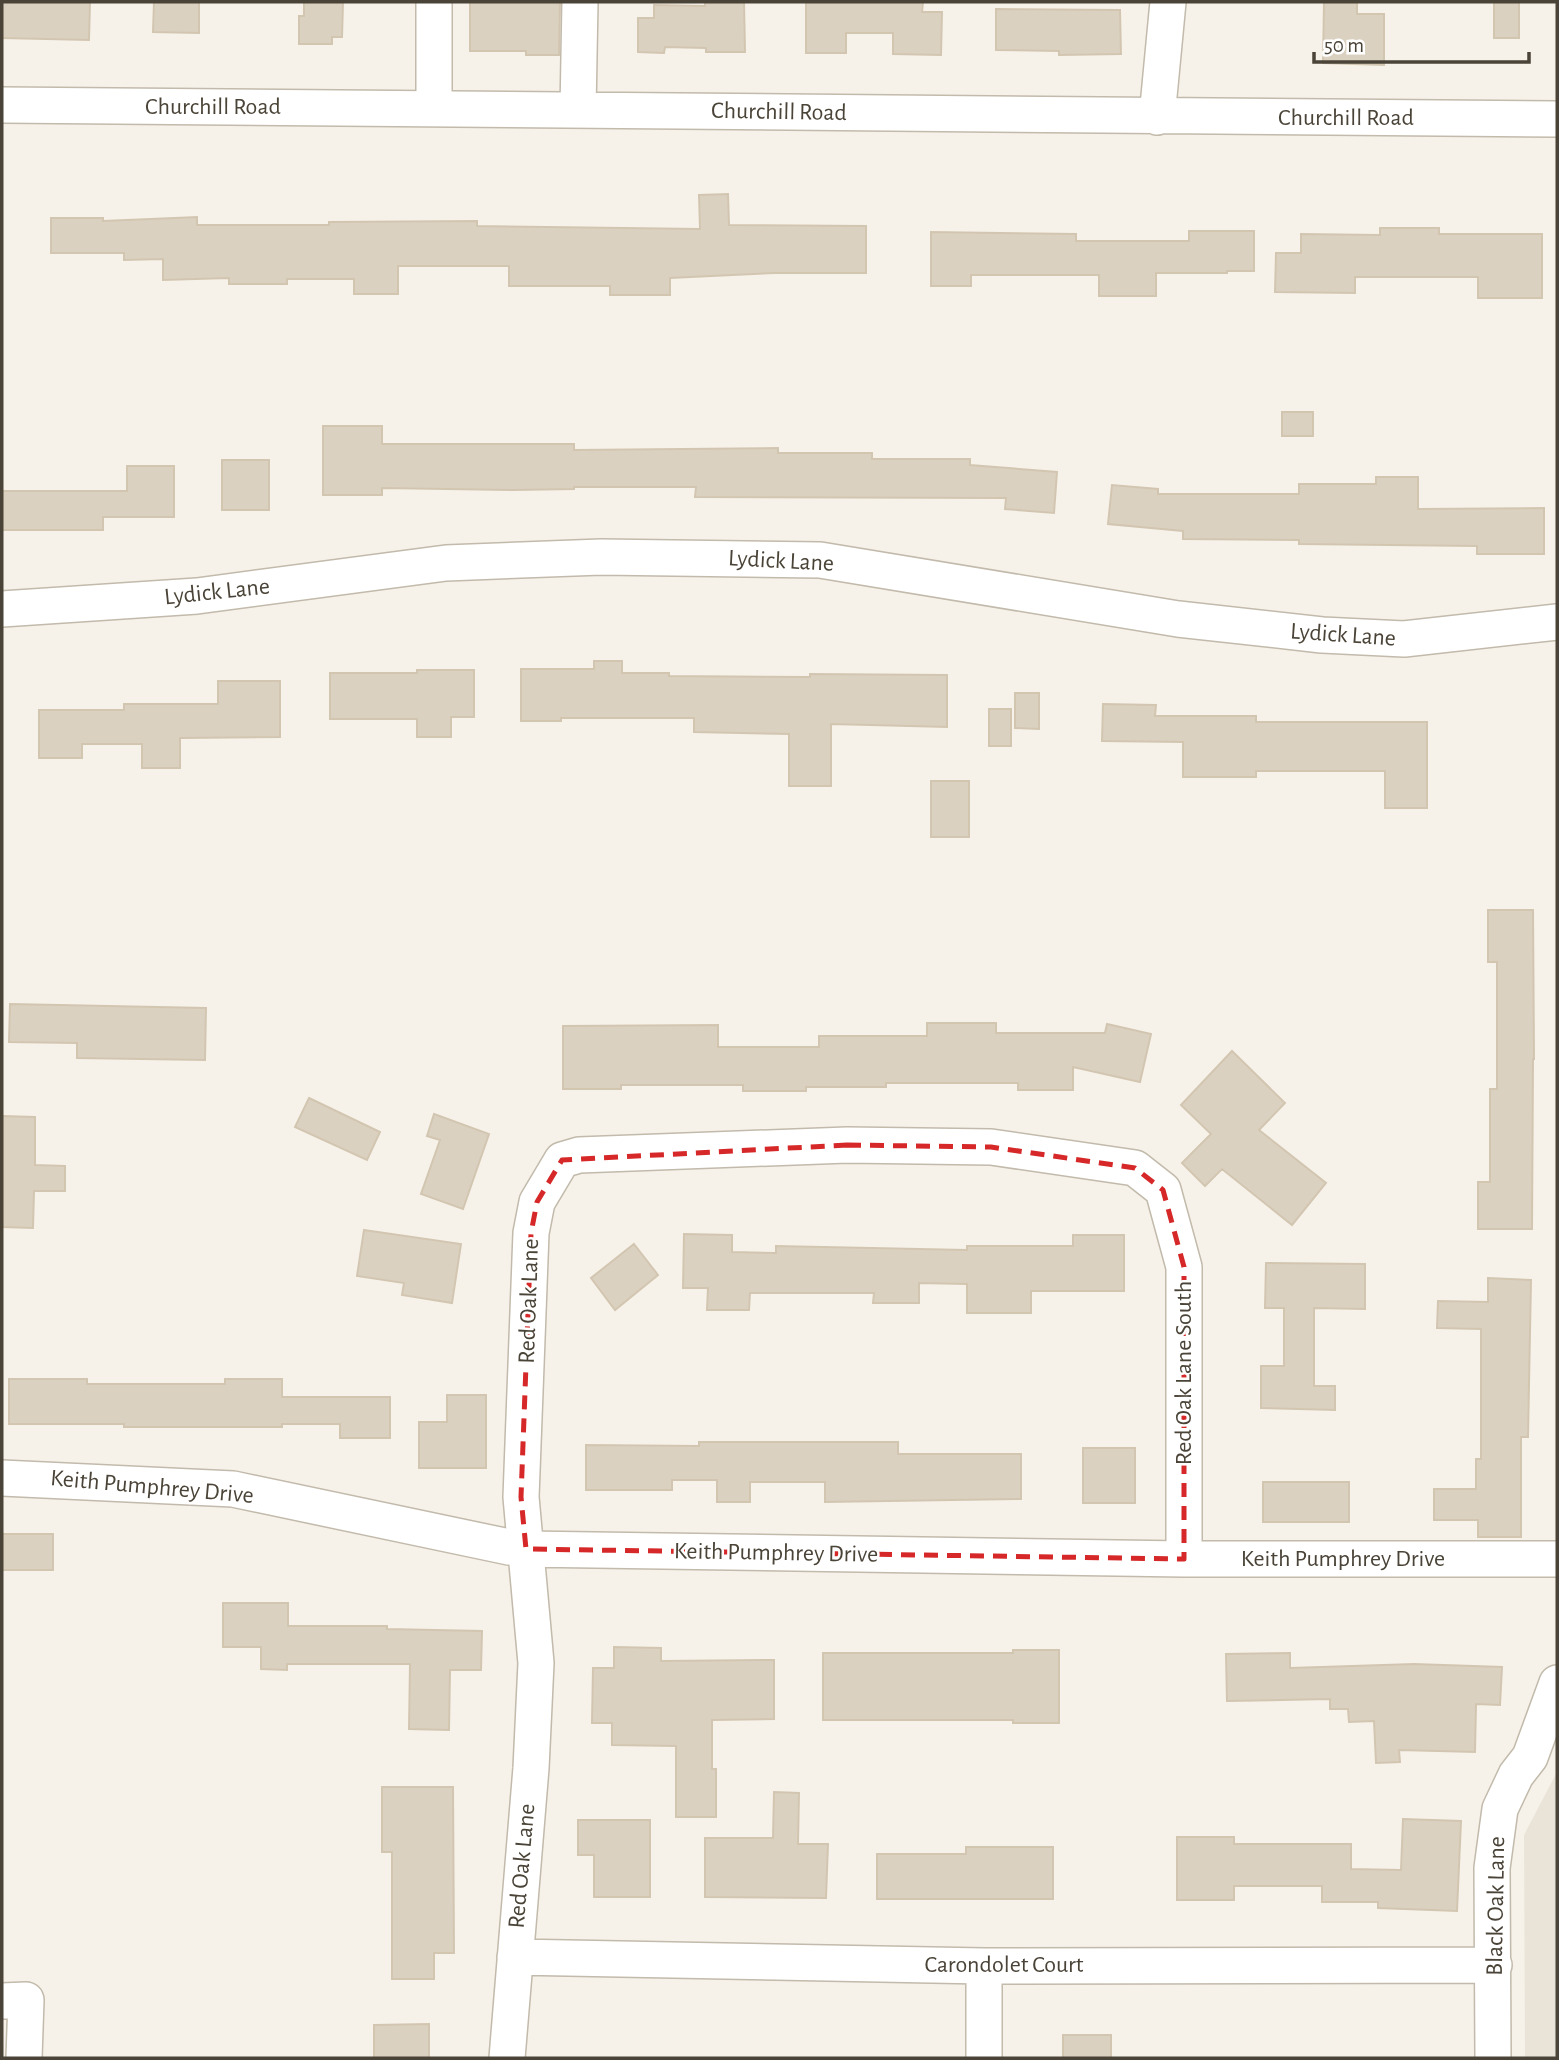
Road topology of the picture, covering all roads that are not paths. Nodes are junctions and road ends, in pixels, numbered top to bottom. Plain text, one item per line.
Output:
1 (434, 2) edge
2 (580, 2) edge
3 (1168, 2) edge
4 (2, 105) edge
5 (434, 108) junction
6 (578, 110) junction
7 (1157, 117) junction
8 (1557, 118) edge
9 (2, 609) edge
10 (1557, 622) edge
11 (1163, 1190) joint
12 (2, 1478) edge
13 (526, 1549) junction
14 (1184, 1559) junction
15 (1557, 1559) edge
16 (1557, 1683) edge
17 (515, 1956) junction
18 (1494, 1965) junction
19 (984, 1966) junction
20 (2, 2001) edge
21 (24, 2058) edge
22 (507, 2058) edge
23 (984, 2058) edge
24 (1493, 2058) edge

1 - 5 street
2 - 6 street
3 - 7 street
4 - 5 street, Churchill Road
5 - 6 street, Churchill Road
6 - 7 street, Churchill Road
7 - 8 street, Churchill Road
9 - 10 street, Lydick Lane
11 - 13 street, Red Oak Lane
11 - 14 street, Red Oak Lane South
12 - 13 street, Keith Pumphrey Drive
13 - 14 street, Keith Pumphrey Drive
13 - 17 street, Red Oak Lane
14 - 15 street, Keith Pumphrey Drive
16 - 18 street, Black Oak Lane
17 - 19 street, Carondolet Court
17 - 22 street, Red Oak Lane
18 - 19 street, Carondolet Court
18 - 24 street, Black Oak Lane
19 - 23 street
20 - 21 street

